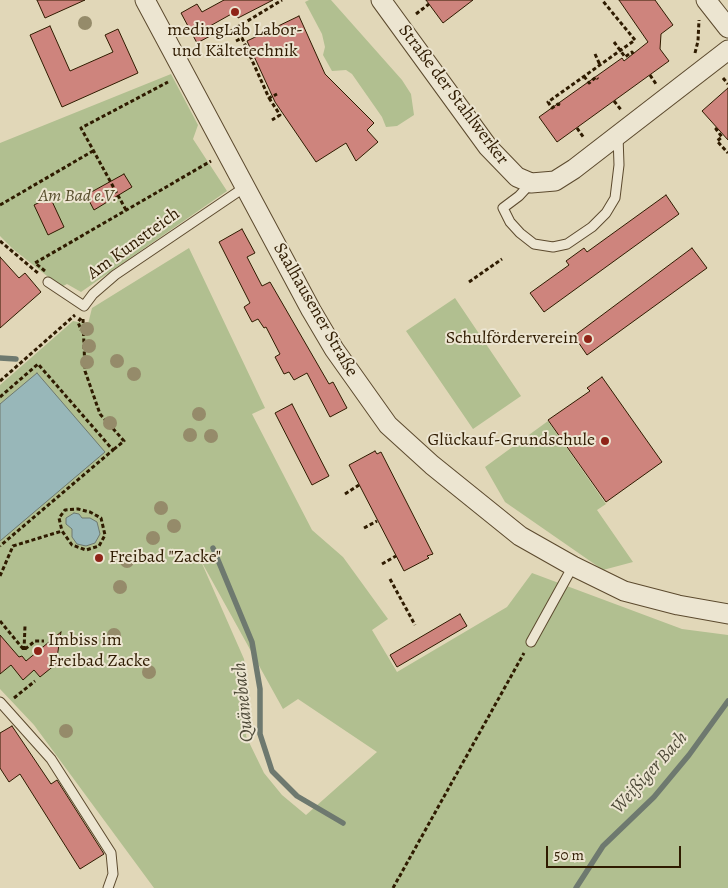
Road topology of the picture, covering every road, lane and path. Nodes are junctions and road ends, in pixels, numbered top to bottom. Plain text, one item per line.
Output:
1 (145, 0) edge
2 (282, 0) edge
3 (381, 0) edge
4 (602, 0) edge
5 (429, 4) dead end
6 (702, 7) edge
7 (416, 14) dead end
8 (728, 28) edge
9 (230, 31) dead end
10 (236, 41) dead end
11 (614, 42) dead end
12 (728, 50) edge
13 (620, 51) junction
14 (595, 54) dead end
15 (633, 54) dead end
16 (694, 59) dead end
17 (600, 64) junction
18 (584, 76) junction
19 (723, 78) dead end
20 (174, 79) dead end
21 (598, 79) dead end
22 (728, 84) edge
23 (277, 94) dead end
24 (269, 98) junction
25 (560, 105) dead end
26 (272, 120) dead end
27 (577, 128) dead end
28 (717, 128) dead end
29 (618, 133) junction
30 (588, 143) dead end
31 (93, 151) junction
32 (728, 153) edge
33 (208, 163) dead end
34 (531, 183) junction
35 (245, 187) junction
36 (0, 205) edge
37 (126, 210) junction
38 (0, 240) edge
39 (502, 259) dead end
40 (49, 278) junction
41 (469, 282) dead end
42 (84, 306) junction
43 (80, 323) dead end
44 (0, 381) edge
45 (0, 397) edge
46 (113, 450) junction
47 (359, 485) dead end
48 (345, 494) dead end
49 (377, 521) dead end
50 (364, 528) dead end
51 (62, 531) junction
52 (7, 540) junction
53 (0, 546) edge
54 (13, 546) junction
55 (396, 556) dead end
56 (382, 564) dead end
57 (573, 566) junction
58 (0, 575) edge
59 (390, 579) dead end
60 (728, 614) edge
61 (0, 621) edge
62 (415, 625) dead end
63 (25, 626) dead end
64 (44, 641) dead end
65 (531, 642) joint
66 (24, 650) junction
67 (35, 681) dead end
68 (11, 700) dead end
69 (0, 702) edge
70 (108, 888) edge
71 (393, 888) edge

1 - 35 street, Saalhausener Straße
2 - 9 path
3 - 34 street, Straße der Stahlwerker
4 - 13 path
5 - 7 path
6 - 8 street
6 - 16 path
10 - 24 path
11 - 13 path
12 - 29 street
13 - 15 path
13 - 17 path
14 - 17 path
17 - 18 path
18 - 21 path
18 - 25 path
19 - 22 path
20 - 31 path
23 - 24 path
24 - 26 path
27 - 30 path
28 - 32 path
29 - 34 street
29 - 34 lane
31 - 36 path
31 - 37 path
33 - 37 path
35 - 42 lane, Am Kunstteich
35 - 57 street, Saalhausener Straße
37 - 40 path
38 - 40 path
39 - 41 path
40 - 42 lane, Am Kunstteich
42 - 44 path
43 - 46 path
45 - 46 path
46 - 52 path
47 - 48 path
49 - 50 path
51 - 51 path
51 - 54 path
52 - 53 path
52 - 54 path
54 - 58 path
55 - 56 path
57 - 60 street, Saalhausener Straße
57 - 65 lane
59 - 62 path
61 - 66 path
63 - 66 path
64 - 66 path
65 - 71 path
67 - 68 path
69 - 70 lane

